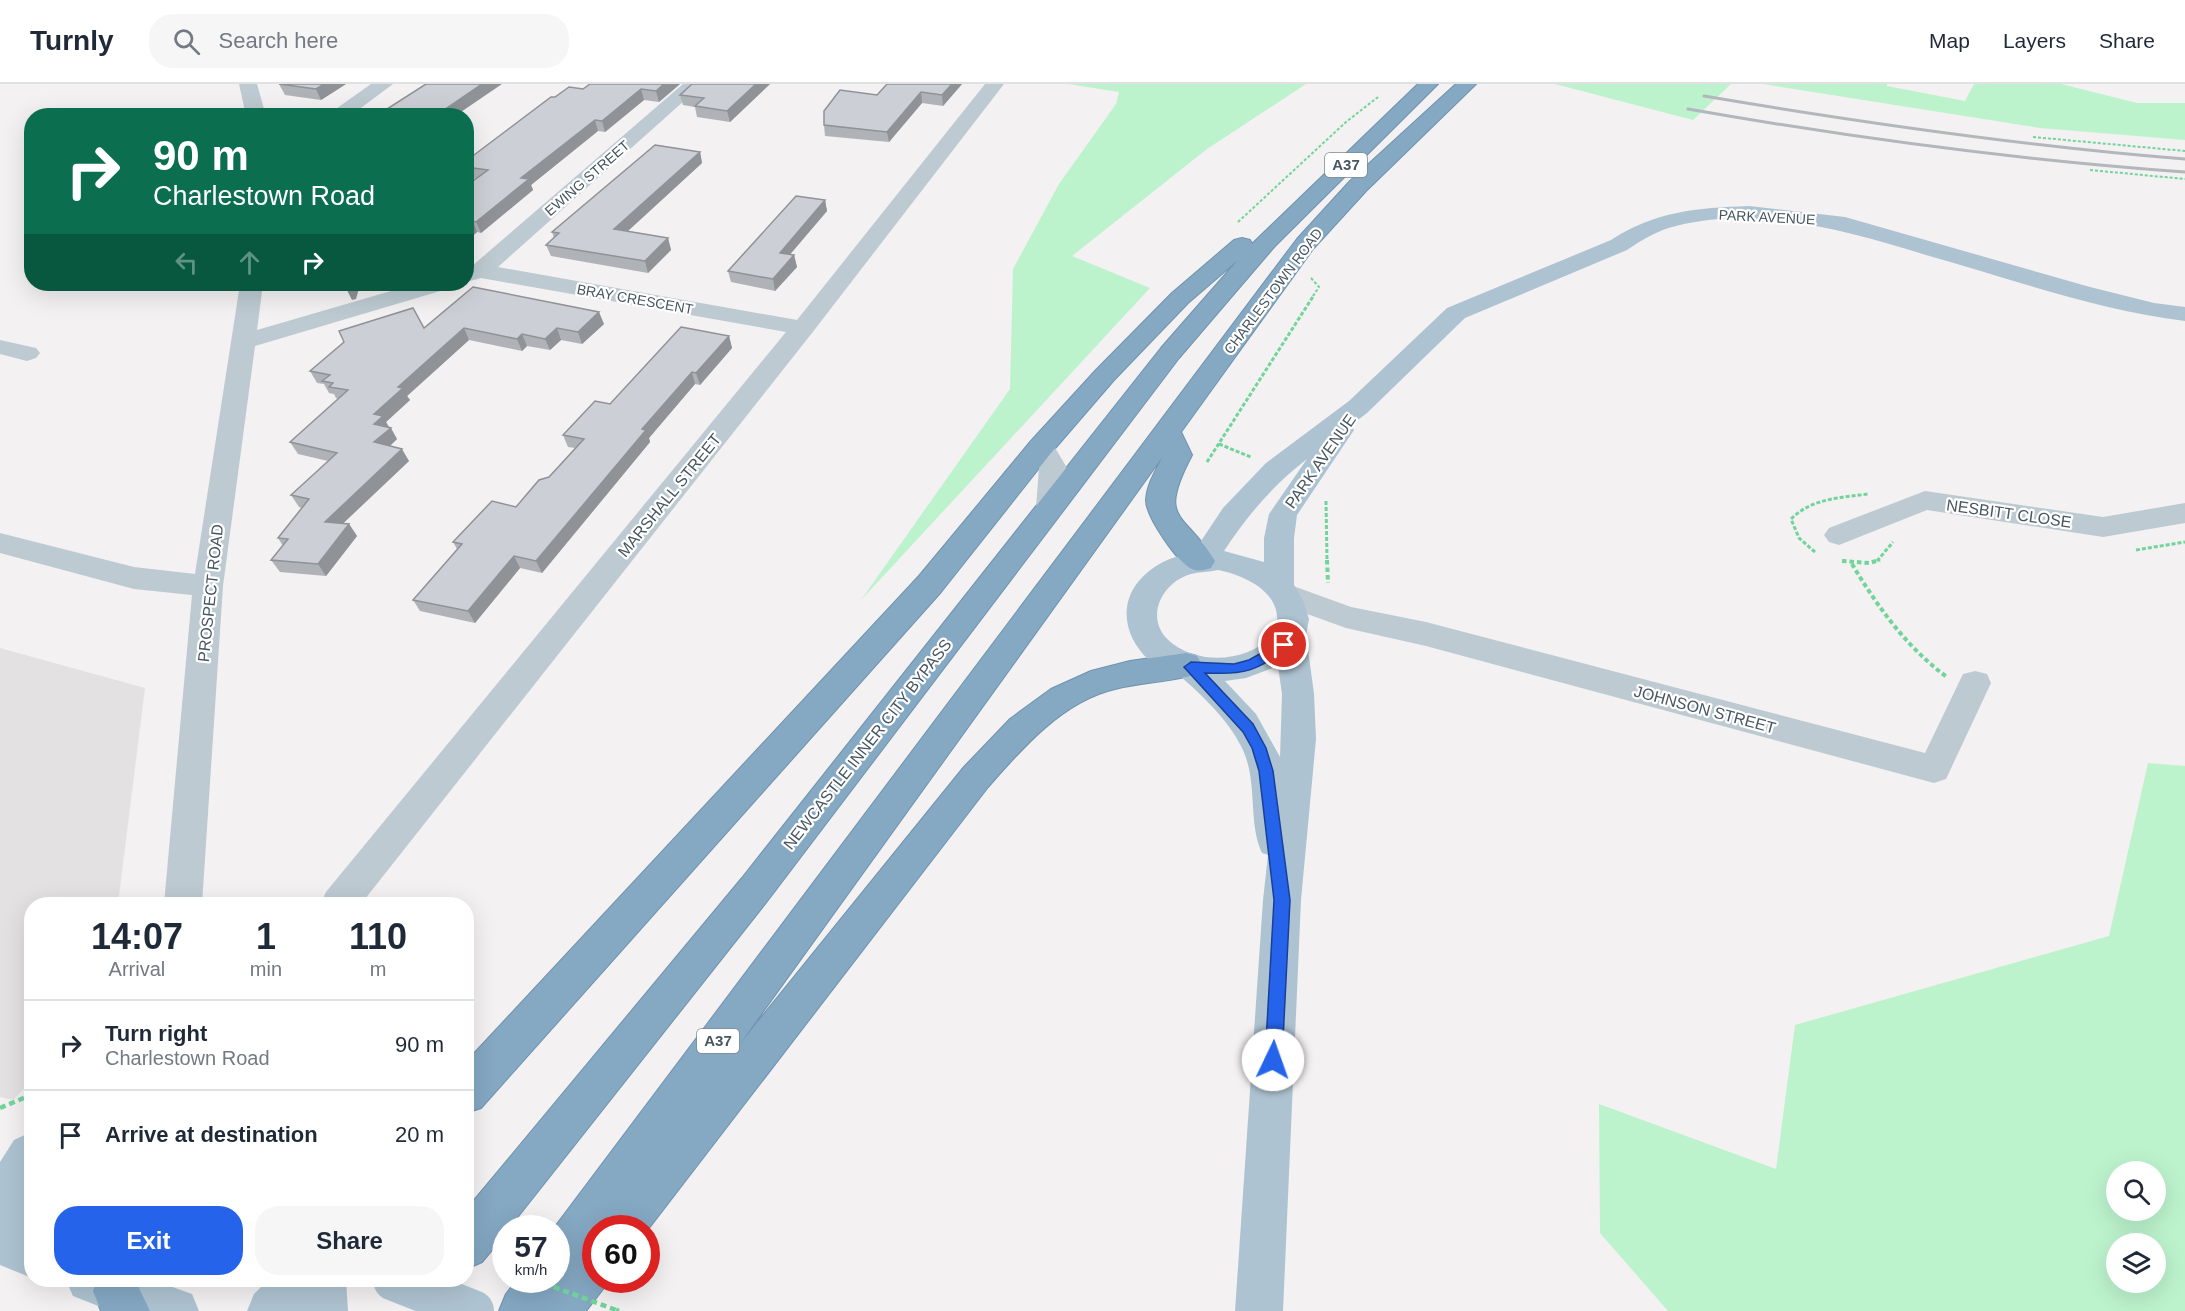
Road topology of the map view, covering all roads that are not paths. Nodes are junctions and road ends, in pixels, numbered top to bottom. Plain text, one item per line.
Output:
1 (248, 84) edge
2 (384, 84) edge
3 (694, 84) edge
4 (995, 84) edge
5 (1430, 84) edge
6 (1467, 84) edge
7 (254, 108) edge
8 (348, 108) edge
9 (1267, 241) junction
10 (474, 272) edge
11 (474, 273) edge
12 (249, 291) edge
13 (415, 291) edge
14 (2185, 314) edge
15 (803, 328) junction
16 (243, 342) junction
17 (0, 347) edge
18 (27, 353) dead end
19 (1358, 407) junction
20 (1167, 431) junction
21 (1041, 447) junction
22 (1050, 508) junction
23 (2185, 513) edge
24 (1839, 535) dead end
25 (0, 543) edge
26 (1202, 560) junction
27 (208, 586) junction
28 (1282, 591) junction
29 (1384, 627) junction
30 (1291, 632) junction
31 (1188, 666) junction
32 (1973, 687) road end
33 (184, 897) edge
34 (345, 897) edge
35 (1282, 900) junction
36 (474, 1083) edge
37 (23, 1153) edge
38 (0, 1203) edge
39 (24, 1208) edge
40 (631, 1215) edge
41 (0, 1222) edge
42 (474, 1236) edge
43 (0, 1242) edge
44 (570, 1245) edge
45 (24, 1252) edge
46 (582, 1278) edge
47 (293, 1287) edge
48 (323, 1287) edge
49 (412, 1287) edge
50 (434, 1287) edge
51 (536, 1293) edge
52 (110, 1294) edge
53 (175, 1311) edge
54 (271, 1311) edge
55 (324, 1311) edge
56 (414, 1311) edge
57 (472, 1311) edge
58 (523, 1311) edge
59 (556, 1311) edge
60 (1259, 1311) edge

1 - 7 street
2 - 8 street
3 - 10 street, EWING STREET
4 - 15 street, MARSHALL STREET
5 - 9 highway, CHARLESTOWN ROAD / A37
6 - 20 highway, CHARLESTOWN ROAD / A37
9 - 21 highway
9 - 22 highway, NEWCASTLE INNER CITY BYPASS / A37
11 - 15 street, BRAY CRESCENT
12 - 16 street, PROSPECT ROAD
13 - 16 street
14 - 19 main road, PARK AVENUE
15 - 34 street, MARSHALL STREET
16 - 27 street, PROSPECT ROAD
17 - 18 street
19 - 26 main road, PARK AVENUE
19 - 28 main road, PARK AVENUE
20 - 26 highway
20 - 44 highway, A37
21 - 22 street
21 - 36 highway
22 - 42 highway, NEWCASTLE INNER CITY BYPASS / A37
23 - 24 street, NESBITT CLOSE
25 - 27 street
26 - 28 main road
26 - 31 main road
27 - 33 street, PROSPECT ROAD
28 - 29 street, JOHNSON STREET
28 - 30 main road
29 - 30 street, JOHNSON STREET
29 - 32 street, JOHNSON STREET
30 - 31 main road
30 - 35 main road
31 - 35 main road
31 - 40 highway
35 - 60 main road
37 - 38 main road
39 - 41 main road
43 - 45 main road
46 - 59 highway
47 - 54 main road
48 - 55 main road
49 - 57 main road, bridge
50 - 56 highway
51 - 58 highway
52 - 53 main road

